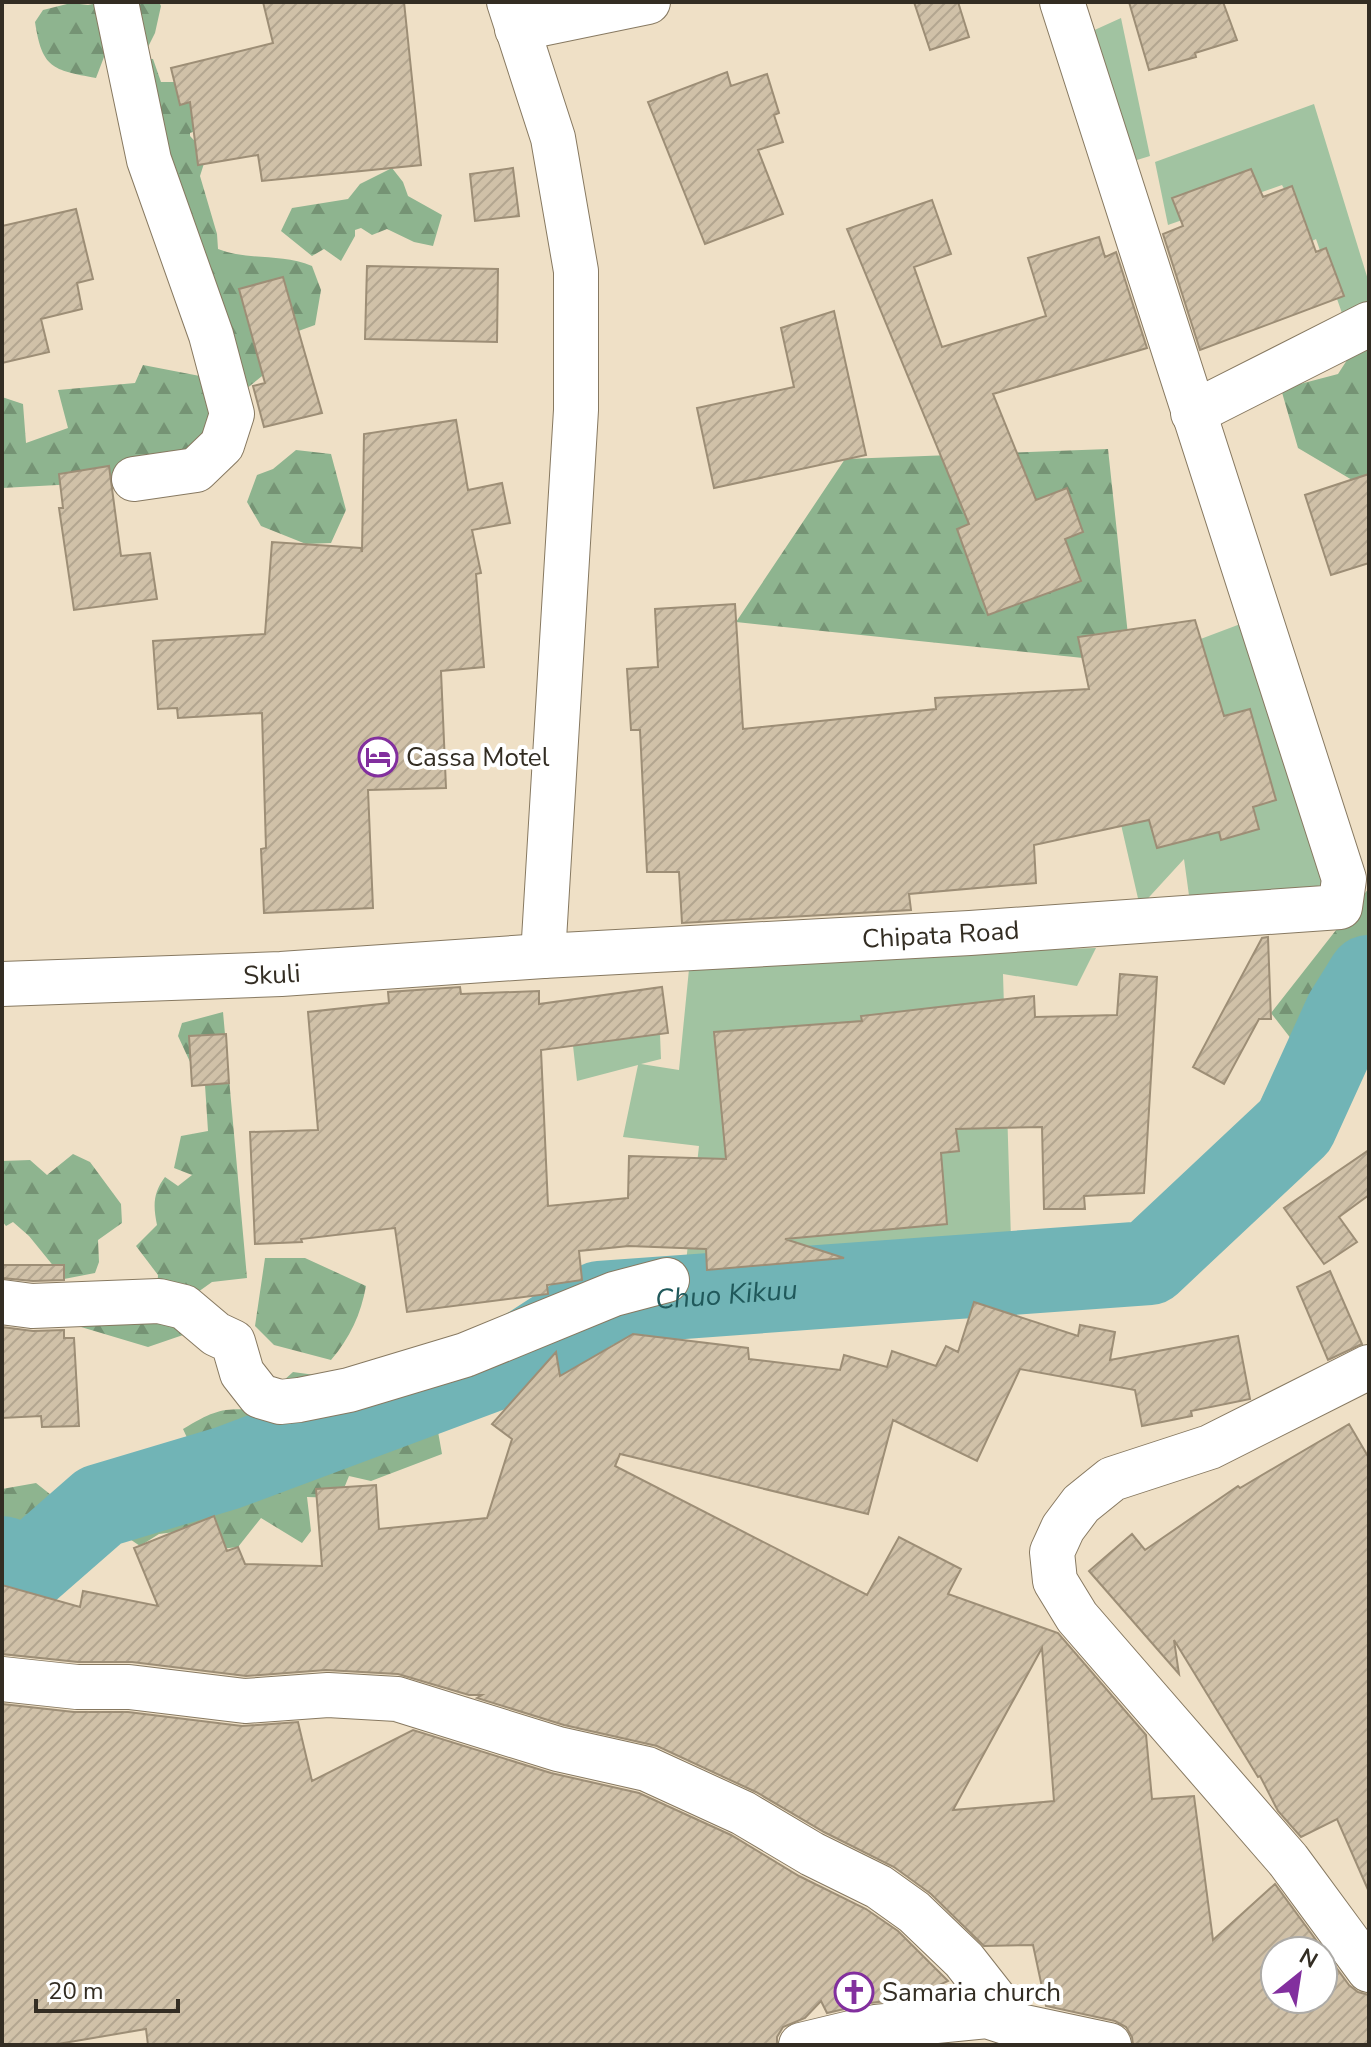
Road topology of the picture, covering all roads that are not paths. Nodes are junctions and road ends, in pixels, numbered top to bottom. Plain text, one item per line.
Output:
1 (116, 2) edge
2 (648, 2) edge
3 (1062, 2) edge
4 (513, 15) edge
5 (1369, 324) edge
6 (1193, 413) junction
7 (134, 479) dead end
8 (543, 956) junction
9 (2, 984) edge
10 (667, 1280) dead end
11 (2, 1302) edge
12 (1369, 1367) edge
13 (2, 1679) edge
14 (1369, 1970) edge
15 (1015, 2025) junction
16 (801, 2045) edge
17 (1109, 2045) edge

1 - 7 street
2 - 4 street
3 - 6 street
4 - 8 street
5 - 6 street
6 - 8 street, Chipata Road
8 - 9 street, Skuli
10 - 11 street
12 - 14 street
13 - 15 street
15 - 16 street
15 - 17 street

